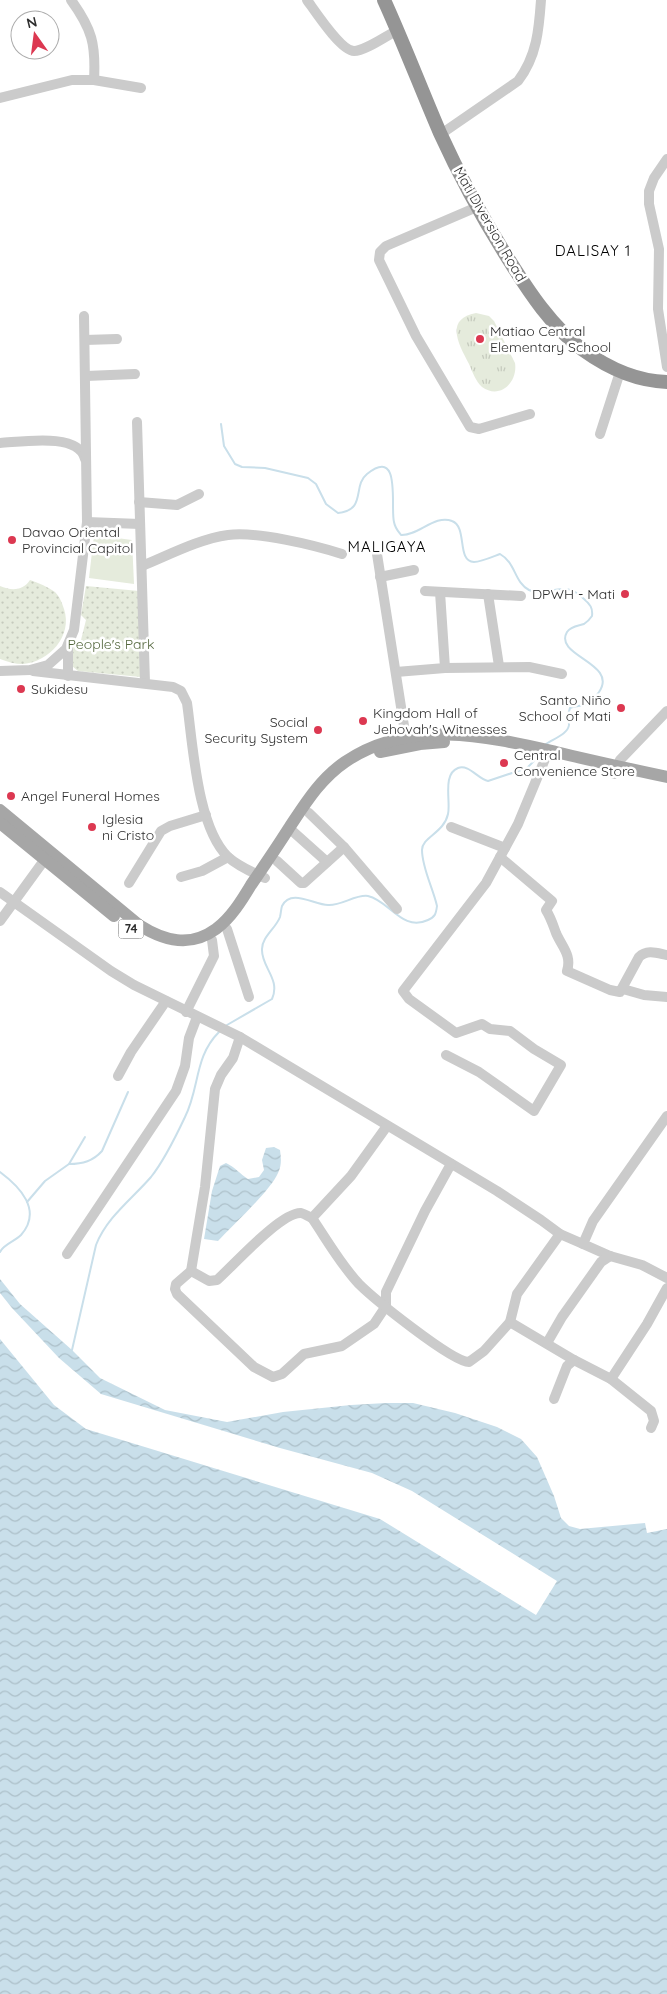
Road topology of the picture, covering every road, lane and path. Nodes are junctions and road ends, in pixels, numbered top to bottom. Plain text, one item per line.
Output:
1 (71, 0) edge
2 (307, 0) edge
3 (384, 0) edge
4 (541, 0) edge
5 (396, 30) junction
6 (94, 80) junction
7 (141, 88) dead end
8 (0, 98) edge
9 (441, 134) junction
10 (667, 159) edge
11 (477, 207) junction
12 (84, 316) dead end
13 (117, 339) dead end
14 (86, 340) junction
15 (667, 367) edge
16 (620, 372) junction
17 (135, 374) dead end
18 (86, 376) junction
19 (667, 382) edge
20 (530, 414) dead end
21 (137, 422) dead end
22 (600, 434) dead end
23 (0, 443) edge
24 (66, 443) junction
25 (0, 449) edge
26 (86, 462) junction
27 (199, 494) dead end
28 (140, 502) junction
29 (87, 522) junction
30 (140, 524) junction
31 (342, 554) dead end
32 (377, 554) dead end
33 (142, 566) junction
34 (414, 570) dead end
35 (380, 577) junction
36 (425, 591) dead end
37 (440, 592) junction
38 (488, 594) junction
39 (522, 596) dead end
40 (68, 645) junction
41 (499, 666) junction
42 (445, 668) junction
43 (30, 670) junction
44 (0, 671) edge
45 (396, 672) junction
46 (562, 674) dead end
47 (68, 676) junction
48 (145, 683) junction
49 (667, 711) edge
50 (407, 742) junction
51 (545, 758) junction
52 (341, 770) junction
53 (616, 770) junction
54 (667, 777) edge
55 (667, 786) edge
56 (0, 810) edge
57 (309, 813) junction
58 (206, 815) junction
59 (0, 823) edge
60 (452, 827) dead end
61 (292, 831) junction
62 (344, 847) junction
63 (505, 848) junction
64 (48, 855) junction
65 (228, 857) junction
66 (500, 857) junction
67 (277, 861) junction
68 (327, 862) junction
69 (261, 876) junction
70 (181, 877) dead end
71 (128, 883) dead end
72 (0, 892) edge
73 (14, 902) junction
74 (398, 909) dead end
75 (0, 921) edge
76 (227, 929) junction
77 (212, 940) junction
78 (667, 955) edge
79 (623, 989) junction
80 (249, 997) dead end
81 (667, 997) edge
82 (166, 1001) junction
83 (186, 1012) junction
84 (198, 1017) junction
85 (240, 1038) junction
86 (446, 1055) dead end
87 (118, 1076) dead end
88 (667, 1116) edge
89 (387, 1126) junction
90 (451, 1164) junction
91 (312, 1218) junction
92 (560, 1234) junction
93 (583, 1244) junction
94 (67, 1254) dead end
95 (610, 1256) junction
96 (191, 1270) junction
97 (667, 1278) edge
98 (667, 1288) edge
99 (386, 1306) junction
100 (510, 1322) junction
101 (547, 1343) junction
102 (574, 1360) junction
103 (611, 1378) junction
104 (554, 1399) dead end
105 (651, 1428) dead end

1 - 6 street
2 - 5 street
3 - 5 highway, Mati Diversion Road
4 - 9 street
5 - 9 highway, Mati Diversion Road
6 - 7 street
6 - 8 street
9 - 11 highway, Mati Diversion Road
10 - 15 street
11 - 16 highway, Mati Diversion Road
11 - 20 street
12 - 14 street
13 - 14 street
14 - 18 street
16 - 19 highway, Mati Diversion Road
16 - 22 street
17 - 18 street
18 - 26 street
21 - 28 street
23 - 24 street
24 - 25 street
24 - 26 street
26 - 29 street
27 - 28 street
28 - 30 street
29 - 30 street
29 - 40 street
30 - 33 street
31 - 33 street
32 - 35 street
33 - 48 street
34 - 35 street
35 - 45 street
36 - 37 street
37 - 38 street
37 - 42 street
38 - 39 street
38 - 41 street
40 - 43 street
40 - 47 street
41 - 42 street
41 - 46 street
42 - 45 street
43 - 44 street
43 - 47 street
45 - 50 street
47 - 48 street
48 - 58 street
49 - 53 street
50 - 51 main road, 74
50 - 52 main road, 74
50 - 53 main road, 74
51 - 53 main road, 74
51 - 63 street
52 - 57 main road, 74
52 - 61 main road, 74
53 - 54 main road, 74
53 - 55 main road, 74
56 - 64 main road, 74
57 - 61 main road, 74
57 - 62 street
58 - 65 street
58 - 71 street
59 - 64 main road, 74
60 - 63 street
61 - 67 main road, 74
61 - 68 street
61 - 69 main road, 74
62 - 68 street
62 - 74 street
63 - 66 street
64 - 69 main road, 74
64 - 73 street
64 - 77 main road, 74
65 - 69 street
65 - 70 street
66 - 79 street
66 - 86 street
67 - 68 street
67 - 69 main road, 74
69 - 76 main road, 74
72 - 73 street
73 - 75 street
73 - 82 street
76 - 77 main road, 74
76 - 80 street
77 - 83 street
78 - 79 street
79 - 81 street
82 - 83 street
82 - 87 street
83 - 84 street
84 - 85 street
84 - 94 street
85 - 89 street
85 - 96 street
88 - 93 street
89 - 90 street
89 - 91 street
90 - 92 street
90 - 99 street
91 - 96 street
91 - 99 street
92 - 93 street
92 - 100 street
93 - 95 street
95 - 97 street
95 - 101 street
96 - 99 street
98 - 103 street
99 - 100 street
100 - 101 street
101 - 102 street
102 - 103 street
102 - 104 street
103 - 105 street

